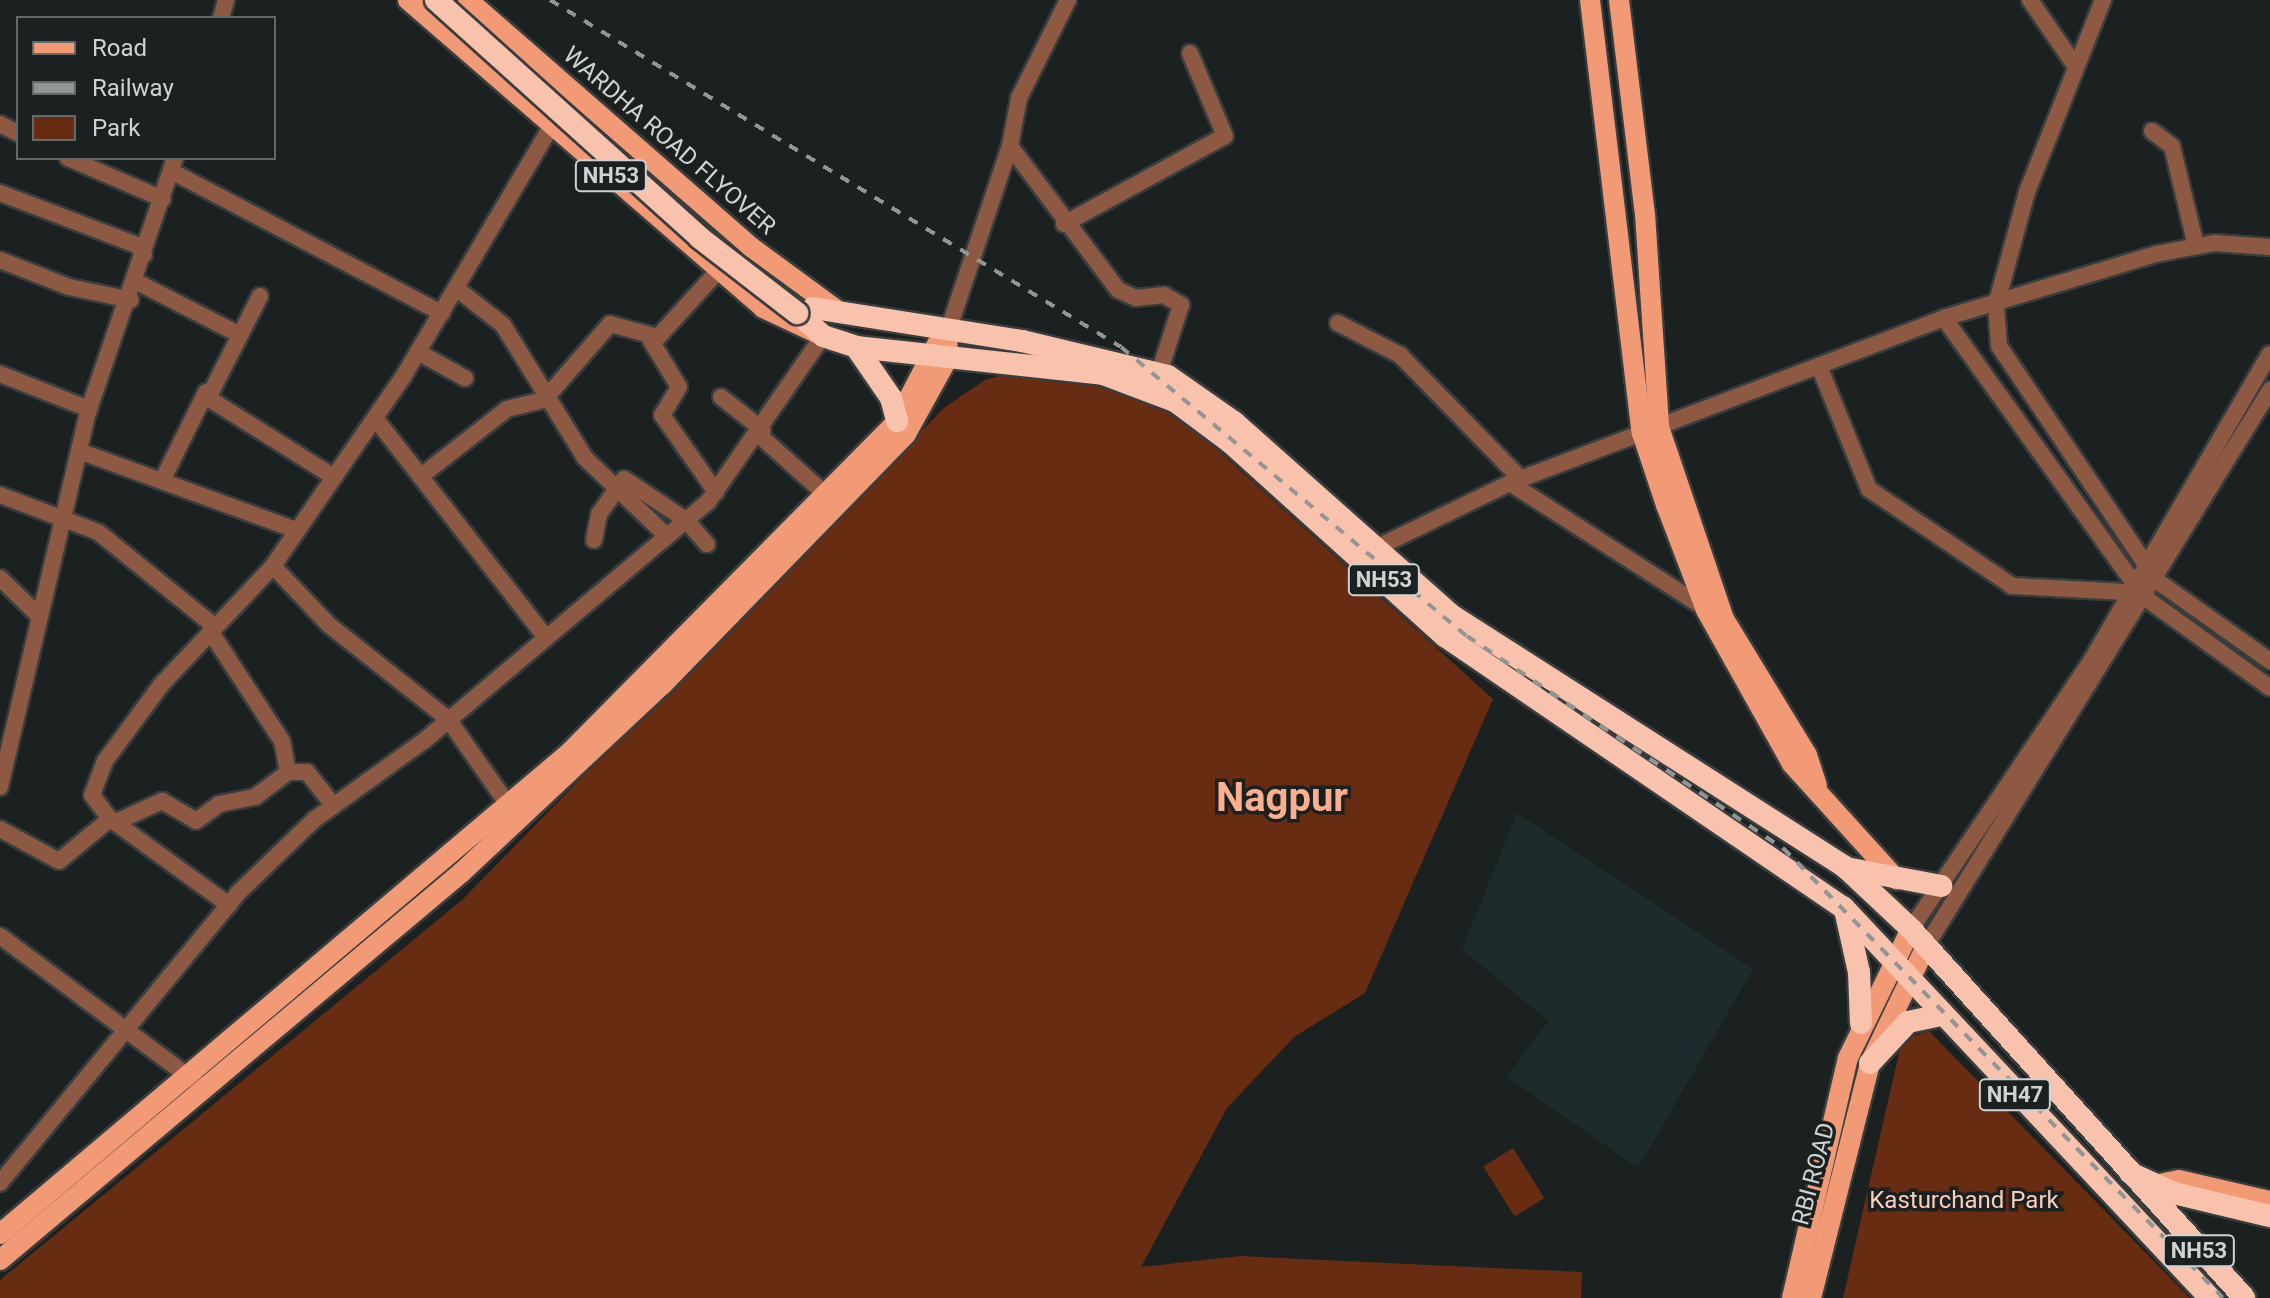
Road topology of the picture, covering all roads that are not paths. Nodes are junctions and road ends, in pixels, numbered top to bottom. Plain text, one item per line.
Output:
1 (408, 0) edge
2 (436, 0) edge
3 (452, 0) edge
4 (468, 0) edge
5 (1068, 0) edge
6 (1590, 0) edge
7 (1619, 0) edge
8 (2030, 0) edge
9 (2103, 0) edge
10 (1190, 53) dead end
11 (2076, 67) junction
12 (572, 91) junction
13 (553, 125) junction
14 (2152, 131) dead end
15 (1010, 146) junction
16 (73, 160) edge
17 (173, 164) edge
18 (0, 193) edge
19 (1616, 198) junction
20 (163, 199) junction
21 (1643, 199) junction
22 (1064, 224) junction
23 (2196, 246) junction
24 (2270, 247) edge
25 (144, 255) junction
26 (0, 260) edge
27 (719, 270) junction
28 (137, 282) junction
29 (456, 288) junction
30 (260, 296) dead end
31 (131, 300) junction
32 (1996, 305) junction
33 (805, 310) junction
34 (442, 313) junction
35 (841, 313) junction
36 (1944, 318) junction
37 (1338, 323) dead end
38 (238, 334) junction
39 (947, 334) junction
40 (823, 336) junction
41 (650, 339) junction
42 (856, 347) junction
43 (418, 352) junction
44 (2270, 354) edge
45 (924, 357) junction
46 (948, 358) junction
47 (1819, 366) junction
48 (1159, 373) junction
49 (0, 374) edge
50 (465, 378) dead end
51 (2270, 390) edge
52 (206, 392) junction
53 (721, 397) dead end
54 (544, 400) junction
55 (89, 409) junction
56 (375, 418) junction
57 (897, 421) junction
58 (1650, 430) junction
59 (761, 433) junction
60 (79, 451) junction
61 (425, 473) junction
62 (334, 477) junction
63 (163, 479) junction
64 (1516, 481) junction
65 (616, 488) junction
66 (716, 492) junction
67 (0, 495) edge
68 (831, 496) junction
69 (66, 520) junction
70 (686, 520) junction
71 (293, 529) junction
72 (667, 536) junction
73 (594, 540) dead end
74 (707, 544) dead end
75 (1376, 548) junction
76 (2143, 563) junction
77 (273, 566) junction
78 (0, 578) edge
79 (2156, 580) junction
80 (2130, 586) junction
81 (2144, 597) junction
82 (1715, 614) junction
83 (38, 615) junction
84 (212, 629) junction
85 (544, 635) junction
86 (2270, 661) edge
87 (2270, 688) edge
88 (448, 719) junction
89 (4, 748) edge
90 (288, 772) junction
91 (0, 787) edge
92 (334, 806) junction
93 (513, 812) junction
94 (113, 820) junction
95 (0, 829) edge
96 (1845, 867) junction
97 (1897, 880) junction
98 (1941, 886) junction
99 (229, 905) junction
100 (1843, 907) junction
101 (0, 936) edge
102 (1919, 938) junction
103 (1892, 959) junction
104 (1909, 978) junction
105 (1941, 1015) junction
106 (1861, 1023) junction
107 (126, 1026) junction
108 (1870, 1063) junction
109 (187, 1077) junction
110 (205, 1089) junction
111 (2129, 1176) joint
112 (0, 1183) edge
113 (2156, 1194) junction
114 (2270, 1201) edge
115 (2204, 1206) junction
116 (2125, 1210) junction
117 (2270, 1216) edge
118 (2270, 1228) edge
119 (0, 1234) edge
120 (0, 1260) edge
121 (1792, 1298) edge
122 (1811, 1298) edge
123 (2210, 1298) edge
124 (2244, 1298) edge

1 - 13 main road, NH53
2 - 33 highway, WARDHA ROAD FLYOVER, bridge
3 - 33 highway, WARDHA ROAD FLYOVER
4 - 12 main road, WARDHA ROAD FLYOVER / NH53
5 - 15 street
6 - 19 main road
7 - 21 main road
8 - 11 street
9 - 11 street
10 - 22 street
11 - 32 street
12 - 13 street
12 - 35 main road, WARDHA ROAD FLYOVER / NH53
13 - 27 main road, NH53
13 - 29 street
14 - 23 street
15 - 22 street
15 - 39 street
16 - 20 street
17 - 20 street
17 - 34 street
18 - 25 street
19 - 21 main road
19 - 58 main road
20 - 25 street
21 - 58 main road
22 - 48 street
23 - 24 street
23 - 32 street
25 - 28 street
26 - 31 street
27 - 40 main road, NH53
27 - 41 street
28 - 31 street
28 - 38 street
29 - 34 street
29 - 54 street
30 - 38 street
31 - 55 street
32 - 36 street
32 - 76 street
33 - 35 highway
33 - 40 highway
34 - 43 street
35 - 39 highway, NH53
36 - 47 street
36 - 80 street
37 - 64 street
38 - 52 street
39 - 45 main road
39 - 46 main road
39 - 48 highway, NH53
40 - 42 highway, NH53
40 - 59 street
41 - 54 street
41 - 66 street
42 - 45 highway, NH53
42 - 57 highway
43 - 50 street
43 - 56 street
44 - 76 street
45 - 46 highway, NH53
45 - 57 main road
46 - 68 main road
46 - 100 highway, NH53
47 - 58 street
47 - 80 street
48 - 75 highway, NH53
49 - 55 street
51 - 79 street
52 - 62 street
52 - 63 street
53 - 59 street
54 - 61 street
54 - 65 street
55 - 60 street
56 - 61 street
56 - 62 street
57 - 68 main road
58 - 64 street
58 - 82 main road
59 - 66 street
59 - 68 street
60 - 63 street
60 - 69 street
61 - 85 street
62 - 71 street
63 - 71 street
64 - 75 street
64 - 82 street
65 - 70 street
65 - 72 street
65 - 73 street
66 - 70 street
67 - 69 street
68 - 93 main road
69 - 83 street
69 - 84 street
70 - 72 street
70 - 74 street
71 - 77 street
72 - 85 street
75 - 96 highway, NH53
76 - 79 street
76 - 80 street
77 - 84 street
77 - 88 street
78 - 83 street
79 - 81 street
79 - 86 street
80 - 81 street
80 - 98 street
81 - 87 street
81 - 102 street
82 - 97 main road
83 - 89 street
84 - 90 street
84 - 94 street
85 - 88 street
88 - 92 street
88 - 93 street
89 - 91 street
90 - 92 street
90 - 94 street
92 - 99 street
93 - 109 main road
93 - 110 main road
94 - 95 street
94 - 99 street
96 - 97 highway
96 - 102 highway, NH53
97 - 98 highway
98 - 102 street
99 - 107 street
100 - 103 highway, NH53
100 - 106 highway
101 - 107 street
102 - 103 main road
102 - 104 main road, RBI ROAD
102 - 111 highway, NH47
103 - 104 highway, NH47
103 - 106 main road
104 - 105 highway, NH47
104 - 108 main road, RBI ROAD
105 - 108 highway
105 - 116 highway, NH47
106 - 121 main road
107 - 109 street
107 - 112 street
108 - 122 main road, RBI ROAD
109 - 110 street
109 - 119 main road
110 - 120 main road
111 - 113 highway, NH53
113 - 114 main road
113 - 115 highway
113 - 116 highway
113 - 124 highway, NH53
115 - 117 highway
115 - 118 highway
116 - 123 highway, NH53

